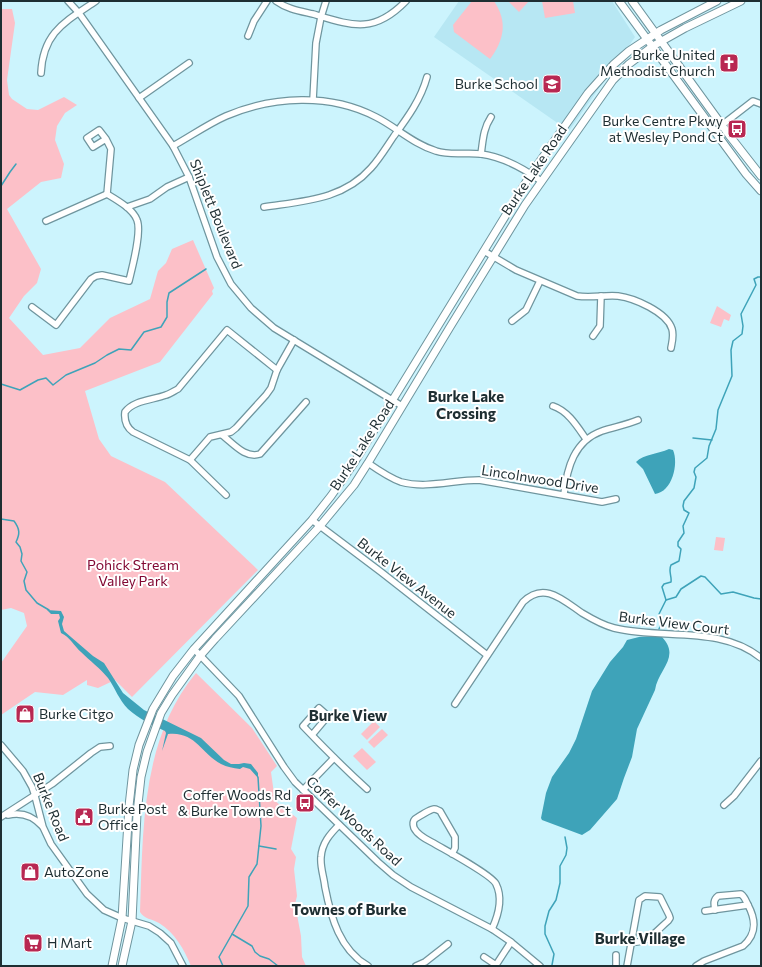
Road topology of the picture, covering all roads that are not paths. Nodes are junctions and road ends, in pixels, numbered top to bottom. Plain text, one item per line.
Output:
1 (68, 1) edge
2 (96, 1) edge
3 (267, 1) edge
4 (276, 1) edge
5 (326, 1) edge
6 (406, 1) edge
7 (619, 1) edge
8 (632, 1) edge
9 (717, 1) edge
10 (741, 1) edge
11 (79, 13) junction
12 (321, 17) junction
13 (656, 33) junction
14 (248, 36) dead end
15 (648, 39) junction
16 (662, 42) junction
17 (653, 46) junction
18 (189, 63) dead end
19 (41, 73) dead end
20 (427, 77) dead end
21 (139, 98) junction
22 (313, 100) junction
23 (761, 104) edge
24 (491, 117) dead end
25 (722, 125) junction
26 (398, 131) junction
27 (106, 139) dead end
28 (174, 146) junction
29 (481, 154) junction
30 (531, 174) junction
31 (761, 176) edge
32 (189, 177) junction
33 (541, 181) junction
34 (761, 190) edge
35 (107, 194) junction
36 (127, 207) junction
37 (264, 207) dead end
38 (46, 221) dead end
39 (484, 251) junction
40 (492, 256) junction
41 (540, 281) junction
42 (601, 296) junction
43 (32, 306) dead end
44 (512, 321) dead end
45 (593, 336) dead end
46 (294, 340) junction
47 (671, 348) dead end
48 (277, 370) junction
49 (392, 400) junction
50 (306, 402) dead end
51 (402, 406) junction
52 (553, 406) dead end
53 (638, 420) dead end
54 (222, 434) junction
55 (586, 439) junction
56 (190, 460) junction
57 (368, 463) junction
58 (564, 494) junction
59 (226, 495) dead end
60 (616, 499) dead end
61 (312, 520) junction
62 (320, 526) junction
63 (194, 649) junction
64 (487, 655) junction
65 (200, 656) junction
66 (761, 658) edge
67 (455, 704) dead end
68 (312, 735) junction
69 (1, 745) edge
70 (110, 746) dead end
71 (334, 758) junction
72 (761, 761) edge
73 (366, 789) dead end
74 (303, 790) junction
75 (35, 796) junction
76 (724, 805) dead end
77 (2, 817) edge
78 (339, 825) junction
79 (42, 827) junction
80 (452, 854) junction
81 (748, 905) junction
82 (715, 910) junction
83 (705, 911) dead end
84 (122, 918) junction
85 (132, 921) junction
86 (492, 929) junction
87 (511, 942) junction
88 (631, 942) junction
89 (448, 944) dead end
90 (616, 955) dead end
91 (484, 957) dead end
92 (112, 966) edge
93 (122, 966) edge
94 (183, 966) edge
95 (368, 966) edge
96 (416, 966) edge
97 (540, 966) edge
98 (616, 966) edge
99 (627, 966) edge
100 (696, 966) edge

1 - 11 street, Shiplett Boulevard
2 - 11 street
3 - 14 street
4 - 12 street
5 - 12 street
6 - 12 street
7 - 15 main road
8 - 13 main road
9 - 13 main road, Burke Lake Road
10 - 16 main road, Burke Lake Road
11 - 19 street
11 - 21 street, Shiplett Boulevard
12 - 22 street
13 - 15 main road, Burke Lake Road
13 - 16 main road
15 - 17 main road
15 - 30 main road, Burke Lake Road
16 - 17 main road, Burke Lake Road
16 - 25 main road
17 - 33 main road, Burke Lake Road
17 - 34 main road
18 - 21 street
20 - 26 street
21 - 28 street, Shiplett Boulevard
22 - 26 street
22 - 28 street
23 - 25 street
24 - 29 street
25 - 31 main road
26 - 29 street
26 - 37 street
27 - 35 street
28 - 32 street, Shiplett Boulevard
29 - 30 street
30 - 33 street
30 - 39 main road, Burke Lake Road
32 - 36 street
32 - 46 street, Shiplett Boulevard
33 - 40 main road, Burke Lake Road
35 - 36 street
35 - 38 street
36 - 43 street
39 - 40 street
39 - 49 main road, Burke Lake Road
40 - 41 street
40 - 51 main road, Burke Lake Road
41 - 42 street
41 - 44 street
42 - 45 street
42 - 47 street
46 - 48 street
46 - 49 street, Shiplett Boulevard
48 - 54 street
48 - 56 street
49 - 51 street, Shiplett Boulevard
49 - 61 main road, Burke Lake Road
50 - 54 street
51 - 57 main road, Burke Lake Road
52 - 55 street
53 - 55 street
54 - 56 street
55 - 58 street
56 - 59 street
57 - 58 street, Lincolnwood Drive
57 - 62 main road, Burke Lake Road
58 - 60 street, Lincolnwood Drive
61 - 62 street, Burke View Avenue
61 - 63 main road, Burke Lake Road
62 - 64 street, Burke View Avenue
62 - 65 main road, Burke Lake Road
63 - 65 street, Coffer Woods Road
63 - 84 main road, Burke Lake Road
64 - 66 street, Burke View Court
64 - 67 street, Burke View Court
65 - 74 street, Coffer Woods Road
65 - 85 main road, Burke Lake Road
68 - 68 street
68 - 71 street
69 - 75 street, Burke Road
70 - 75 street
71 - 73 street
71 - 74 street
72 - 76 street
74 - 78 street, Coffer Woods Road
75 - 77 street
75 - 79 street, Burke Road
77 - 79 street
78 - 86 street, Coffer Woods Road
78 - 95 street
79 - 84 street, Burke Road
80 - 80 street
80 - 86 street
81 - 82 street
81 - 82 street
81 - 100 street
82 - 83 street
84 - 85 street, Burke Road
84 - 92 main road, Burke Lake Road
85 - 93 main road, Burke Lake Road
85 - 94 street, Burke Road
86 - 87 street, Coffer Woods Road
87 - 91 street
87 - 97 street, Coffer Woods Road
88 - 88 street
88 - 99 street
89 - 96 street
90 - 98 street

